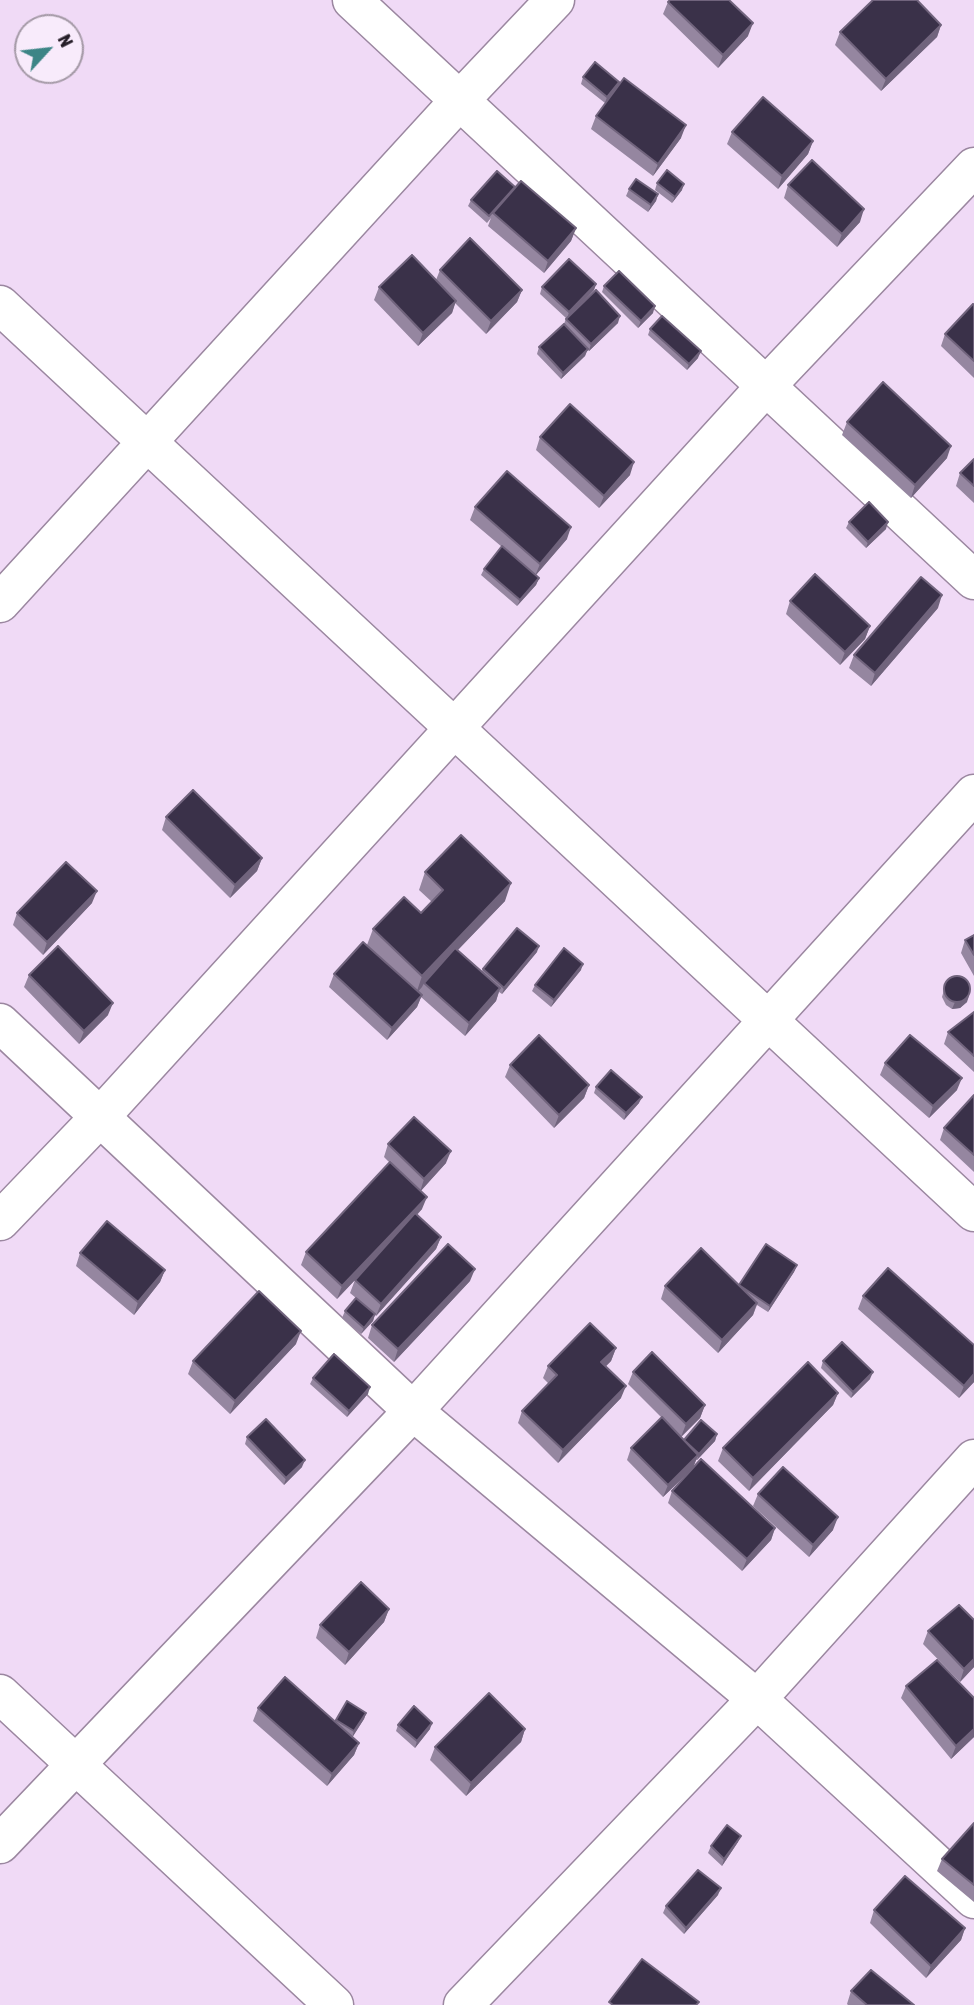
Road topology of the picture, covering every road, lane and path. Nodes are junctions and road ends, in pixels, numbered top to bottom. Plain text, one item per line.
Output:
1 (352, 0) edge
2 (555, 0) edge
3 (460, 100) junction
4 (974, 167) edge
5 (0, 305) edge
6 (766, 386) junction
7 (147, 442) junction
8 (974, 580) edge
9 (0, 603) edge
10 (454, 727) junction
11 (974, 794) edge
12 (768, 1020) junction
13 (0, 1023) edge
14 (100, 1117) junction
15 (974, 1212) edge
16 (0, 1221) edge
17 (412, 1410) junction
18 (974, 1459) edge
19 (0, 1694) edge
20 (757, 1699) junction
21 (75, 1763) junction
22 (0, 1844) edge
23 (974, 1899) edge
24 (334, 2005) edge
25 (463, 2005) edge

1 - 3 street
2 - 3 street
3 - 6 street
3 - 7 street
4 - 6 street
5 - 7 street
6 - 8 street
6 - 10 street
7 - 9 street
7 - 10 street
10 - 12 street
10 - 14 street
11 - 12 street
12 - 15 street
12 - 17 street
13 - 14 street
14 - 16 street
14 - 17 street
17 - 20 street
17 - 21 street
18 - 20 street
19 - 21 street
20 - 23 street
20 - 25 street
21 - 22 street
21 - 24 street

